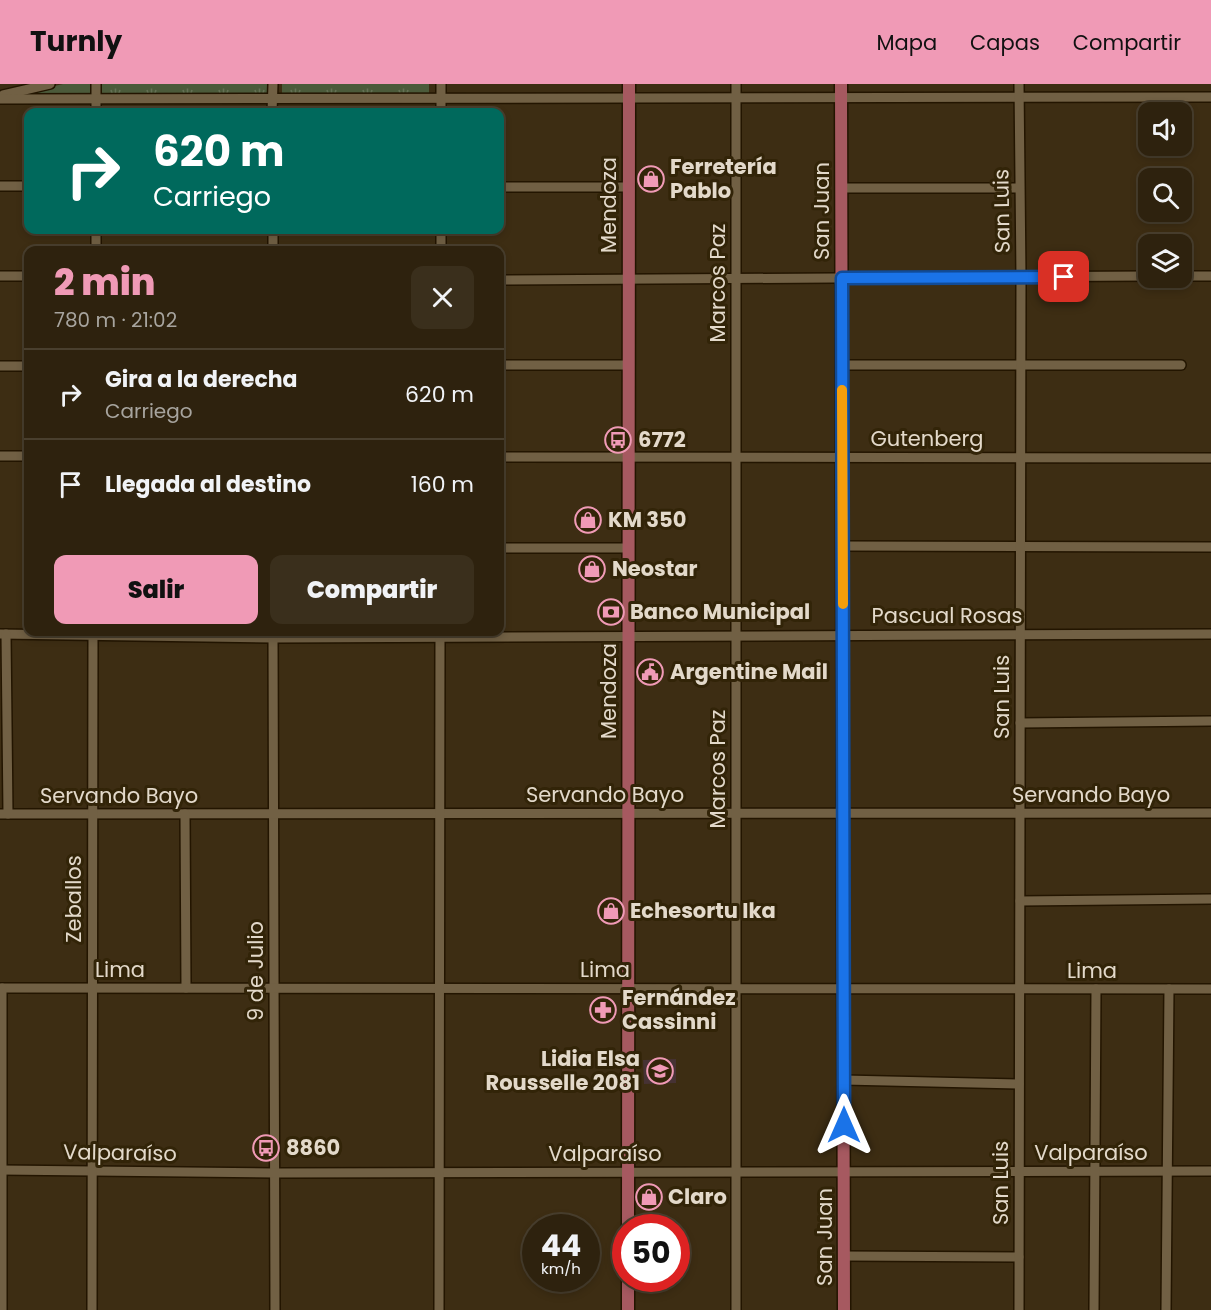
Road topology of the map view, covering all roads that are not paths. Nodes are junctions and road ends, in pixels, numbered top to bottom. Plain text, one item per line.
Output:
1 (50, 84) edge
2 (96, 84) edge
3 (273, 84) edge
4 (441, 84) edge
5 (629, 84) edge
6 (736, 84) edge
7 (841, 84) edge
8 (1019, 84) edge
9 (0, 98) edge
10 (441, 98) junction
11 (629, 98) junction
12 (736, 98) junction
13 (841, 98) junction
14 (1019, 98) junction
15 (1211, 98) edge
16 (96, 99) junction
17 (272, 99) junction
18 (96, 108) edge
19 (272, 108) edge
20 (441, 108) edge
21 (0, 186) edge
22 (24, 186) edge
23 (504, 187) edge
24 (629, 187) junction
25 (842, 188) junction
26 (1018, 188) junction
27 (0, 276) edge
28 (24, 276) edge
29 (1138, 276) edge
30 (1192, 276) edge
31 (1211, 276) edge
32 (1021, 277) junction
33 (842, 278) junction
34 (629, 279) junction
35 (736, 279) junction
36 (504, 280) edge
37 (504, 365) edge
38 (629, 365) junction
39 (842, 365) junction
40 (1021, 365) junction
41 (1181, 365) dead end
42 (0, 366) edge
43 (24, 366) edge
44 (0, 456) edge
45 (24, 456) edge
46 (504, 456) edge
47 (629, 457) junction
48 (736, 457) junction
49 (842, 457) junction
50 (1021, 458) junction
51 (1211, 458) edge
52 (843, 546) junction
53 (1021, 547) junction
54 (1211, 547) edge
55 (504, 548) edge
56 (628, 548) junction
57 (3, 634) edge
58 (24, 634) edge
59 (843, 634) junction
60 (1020, 634) junction
61 (1211, 634) edge
62 (504, 635) edge
63 (93, 636) edge
64 (273, 636) edge
65 (440, 636) edge
66 (628, 636) junction
67 (736, 636) junction
68 (1211, 721) edge
69 (1020, 723) junction
70 (628, 813) junction
71 (736, 813) junction
72 (843, 813) junction
73 (1020, 813) junction
74 (1211, 813) edge
75 (4, 814) edge
76 (92, 814) junction
77 (185, 814) junction
78 (274, 814) junction
79 (440, 814) junction
80 (1211, 899) edge
81 (1020, 901) junction
82 (1, 988) edge
83 (92, 988) junction
84 (186, 988) junction
85 (274, 988) junction
86 (440, 988) junction
87 (628, 988) junction
88 (736, 988) junction
89 (843, 988) junction
90 (1019, 989) junction
91 (1096, 989) junction
92 (1169, 989) junction
93 (1211, 989) edge
94 (844, 1080) junction
95 (1019, 1084) junction
96 (1, 1170) edge
97 (93, 1170) junction
98 (844, 1171) junction
99 (1019, 1171) junction
100 (1095, 1171) junction
101 (1167, 1171) junction
102 (1211, 1171) edge
103 (439, 1172) junction
104 (628, 1172) junction
105 (736, 1172) junction
106 (274, 1173) junction
107 (628, 1214) edge
108 (844, 1256) junction
109 (1019, 1257) junction
110 (628, 1292) edge
111 (2, 1310) edge
112 (92, 1310) edge
113 (275, 1310) edge
114 (439, 1310) edge
115 (628, 1310) edge
116 (736, 1310) edge
117 (844, 1310) edge
118 (1019, 1310) edge
119 (1094, 1310) edge
120 (1166, 1310) edge

1 - 9 street
2 - 16 street
3 - 17 street
4 - 10 street
5 - 11 main road, Mendoza
6 - 12 street, Marcos Paz
7 - 13 main road, San Juan
8 - 14 street, San Luis
9 - 16 street
10 - 11 street
10 - 17 street
10 - 20 street
11 - 12 street
11 - 24 main road, Mendoza
12 - 13 street
12 - 35 street, Marcos Paz
13 - 14 street
13 - 25 main road, San Juan
14 - 15 street
14 - 26 street, San Luis
16 - 17 street
16 - 18 street
17 - 19 street
21 - 22 street
23 - 24 street
24 - 34 main road, Mendoza
25 - 26 street
25 - 33 main road, San Juan
26 - 32 street, San Luis
27 - 28 street
29 - 32 street
30 - 31 street
32 - 33 street
32 - 40 street, San Luis
33 - 35 street
33 - 39 main road, San Juan
34 - 35 street
34 - 36 street
34 - 38 main road, Mendoza
35 - 48 street, Marcos Paz
37 - 38 street
38 - 47 main road, Mendoza
39 - 40 street
39 - 49 main road, San Juan
40 - 41 street
40 - 50 street, San Luis
42 - 43 street
44 - 45 street
46 - 47 street, Gutenberg
47 - 48 street, Gutenberg
47 - 56 main road, Mendoza
48 - 49 street, Gutenberg
48 - 67 street, Marcos Paz
49 - 50 street, Gutenberg
49 - 52 main road, San Juan
50 - 51 street, Gutenberg
50 - 53 street, San Luis
52 - 53 street
52 - 59 main road, San Juan
53 - 54 street
53 - 60 street, San Luis
55 - 56 street
56 - 66 main road, Mendoza
57 - 58 street, Pascual Rosas
57 - 75 street
59 - 60 street, Pascual Rosas
59 - 67 street, Pascual Rosas
59 - 72 main road, San Juan
60 - 61 street, Pascual Rosas
60 - 69 street, San Luis
62 - 66 street, Pascual Rosas
63 - 76 street, Zeballos
64 - 78 street, 9 de Julio
65 - 79 street
66 - 67 street, Pascual Rosas
66 - 70 main road, Mendoza
67 - 71 street, Marcos Paz
68 - 69 street
69 - 73 street, San Luis
70 - 71 street, Servando Bayo
70 - 79 street, Servando Bayo
70 - 87 main road, Mendoza
71 - 72 street, Servando Bayo
71 - 88 street, Marcos Paz
72 - 73 street, Servando Bayo
72 - 89 main road, San Juan
73 - 74 street, Servando Bayo
73 - 81 street, San Luis
75 - 76 street, Servando Bayo
76 - 77 street, Servando Bayo
76 - 83 street, Zeballos
77 - 78 street, Servando Bayo
77 - 84 street
78 - 79 street, Servando Bayo
78 - 85 street, 9 de Julio
79 - 86 street
80 - 81 street
81 - 90 street, San Luis
82 - 83 street, Lima
82 - 96 street
83 - 84 street, Lima
83 - 97 street, Zeballos
84 - 85 street, Lima
85 - 86 street, Lima
85 - 106 street, 9 de Julio
86 - 87 street, Lima
86 - 103 street
87 - 88 street, Lima
87 - 104 main road, Mendoza
88 - 89 street, Lima
88 - 105 street, Marcos Paz
89 - 90 street, Lima
89 - 94 main road, San Juan
90 - 91 street, Lima
90 - 95 street, San Luis
91 - 92 street, Lima
91 - 100 street
92 - 93 street, Lima
92 - 101 street
94 - 95 street
94 - 98 main road, San Juan
95 - 99 street, San Luis
96 - 97 street, Valparaíso
96 - 111 street
97 - 106 street, Valparaíso
97 - 112 street, Zeballos
98 - 99 street, Valparaíso
98 - 105 street, Valparaíso
98 - 108 main road, San Juan
99 - 100 street, Valparaíso
99 - 109 street, San Luis
100 - 101 street, Valparaíso
100 - 119 street
101 - 102 street, Valparaíso
101 - 120 street
103 - 104 street, Valparaíso
103 - 106 street, Valparaíso
103 - 114 street
104 - 105 street, Valparaíso
104 - 107 main road, Mendoza
105 - 116 street, Marcos Paz
106 - 113 street, 9 de Julio
108 - 109 street
108 - 117 main road, San Juan
109 - 118 street, San Luis
110 - 115 main road

